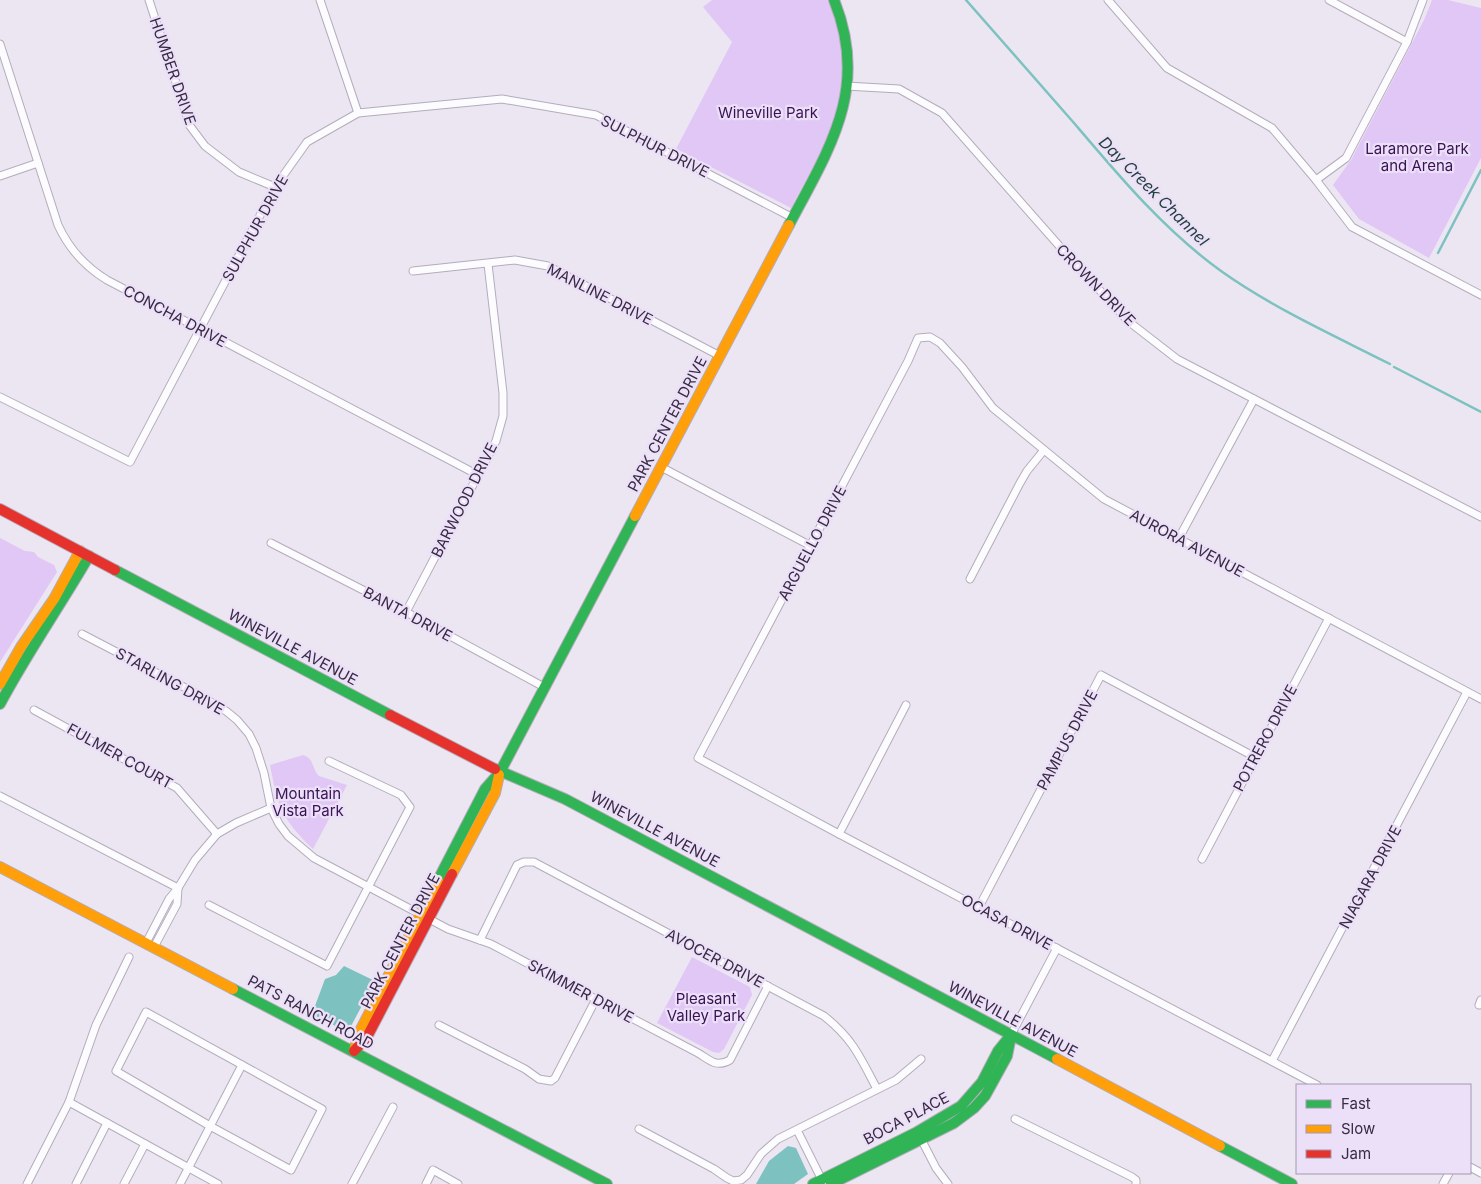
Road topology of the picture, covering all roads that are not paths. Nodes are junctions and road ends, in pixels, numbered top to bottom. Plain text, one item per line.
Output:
1 (149, 0) edge
2 (320, 0) edge
3 (834, 0) edge
4 (1108, 0) edge
5 (1329, 0) edge
6 (1423, 0) edge
7 (1407, 42) junction
8 (0, 44) edge
9 (846, 86) junction
10 (358, 113) junction
11 (38, 163) junction
12 (0, 176) edge
13 (1316, 180) junction
14 (275, 187) junction
15 (793, 218) junction
16 (488, 264) junction
17 (413, 271) dead end
18 (1481, 295) edge
19 (200, 329) junction
20 (930, 337) joint
21 (720, 356) junction
22 (0, 397) edge
23 (1254, 399) junction
24 (1044, 450) junction
25 (661, 467) junction
26 (478, 475) junction
27 (0, 509) edge
28 (1481, 517) edge
29 (1178, 538) junction
30 (270, 543) dead end
31 (810, 546) junction
32 (84, 553) junction
33 (970, 579) dead end
34 (406, 612) junction
35 (1329, 618) junction
36 (82, 634) dead end
37 (0, 684) edge
38 (544, 687) junction
39 (1467, 692) junction
40 (1481, 699) edge
41 (0, 704) edge
42 (906, 705) dead end
43 (34, 710) dead end
44 (1255, 757) junction
45 (698, 758) joint
46 (329, 761) dead end
47 (500, 772) junction
48 (0, 796) edge
49 (271, 808) junction
50 (217, 834) junction
51 (839, 834) junction
52 (1202, 859) dead end
53 (0, 867) edge
54 (369, 887) junction
55 (178, 888) junction
56 (209, 905) dead end
57 (979, 907) junction
58 (424, 917) junction
59 (480, 940) junction
60 (150, 945) junction
61 (1057, 948) junction
62 (129, 957) dead end
63 (768, 986) junction
64 (596, 999) junction
65 (439, 1025) dead end
66 (1011, 1035) junction
67 (354, 1051) junction
68 (921, 1059) dead end
69 (1272, 1061) junction
70 (242, 1065) junction
71 (1315, 1084) edge
72 (877, 1089) junction
73 (69, 1102) junction
74 (393, 1107) dead end
75 (1015, 1119) dead end
76 (107, 1123) junction
77 (210, 1126) junction
78 (639, 1129) dead end
79 (796, 1130) junction
80 (919, 1136) junction
81 (145, 1144) junction
82 (188, 1168) junction
83 (823, 1183) edge
84 (27, 1184) edge
85 (76, 1184) edge
86 (124, 1184) edge
87 (180, 1184) edge
88 (218, 1184) edge
89 (352, 1184) edge
90 (426, 1184) edge
91 (458, 1184) edge
92 (608, 1184) edge
93 (948, 1184) edge
94 (1136, 1184) edge
95 (1292, 1184) edge

1 - 14 street, HUMBER DRIVE
2 - 10 street
3 - 9 street, PARK CENTER DRIVE
4 - 13 street
5 - 7 street
6 - 7 street
7 - 13 street
8 - 11 street, CONCHA DRIVE
9 - 15 street, PARK CENTER DRIVE
9 - 23 street, CROWN DRIVE
10 - 14 street, SULPHUR DRIVE
10 - 15 street, SULPHUR DRIVE
11 - 12 street
11 - 19 street, CONCHA DRIVE
13 - 18 street
14 - 19 street, SULPHUR DRIVE
15 - 21 street, PARK CENTER DRIVE
16 - 17 street, MANLINE DRIVE
16 - 21 street, MANLINE DRIVE
16 - 26 street, BARWOOD DRIVE
19 - 22 street, SULPHUR DRIVE
19 - 26 street, CONCHA DRIVE
20 - 24 street, AURORA AVENUE
20 - 31 street, ARGUELLO DRIVE
21 - 25 street, PARK CENTER DRIVE
23 - 28 street, CROWN DRIVE
23 - 29 street
24 - 29 street, AURORA AVENUE
24 - 33 street
25 - 31 street
25 - 38 street, PARK CENTER DRIVE
26 - 34 street, BARWOOD DRIVE
27 - 32 street, WINEVILLE AVENUE
29 - 35 street, AURORA AVENUE
30 - 34 street, BANTA DRIVE
31 - 45 street, ARGUELLO DRIVE
32 - 37 street
32 - 41 street
32 - 47 street, WINEVILLE AVENUE
34 - 38 street, BANTA DRIVE
35 - 39 street, AURORA AVENUE
35 - 44 street, POTRERO DRIVE
36 - 49 street, STARLING DRIVE
38 - 47 street, PARK CENTER DRIVE
39 - 40 street, AURORA AVENUE
39 - 69 street, NIAGARA DRIVE
42 - 51 street
43 - 50 street, FULMER COURT
44 - 52 street, POTRERO DRIVE
44 - 57 street, PAMPUS DRIVE
45 - 51 street, OCASA DRIVE
46 - 54 street
47 - 58 street, PARK CENTER DRIVE
47 - 66 street, WINEVILLE AVENUE
48 - 55 street
49 - 50 street
49 - 54 street, STARLING DRIVE
50 - 55 street
51 - 57 street, OCASA DRIVE
53 - 60 street, PATS RANCH ROAD
54 - 56 street
54 - 58 street, STARLING DRIVE
55 - 60 street
57 - 61 street, OCASA DRIVE
58 - 59 street, SKIMMER DRIVE
58 - 67 street, PARK CENTER DRIVE
59 - 63 street, AVOCER DRIVE
59 - 64 street, SKIMMER DRIVE
60 - 67 street, PATS RANCH ROAD
61 - 66 street, BOCA PLACE
61 - 69 street, OCASA DRIVE
62 - 73 street
63 - 64 street, SKIMMER DRIVE
63 - 72 street, AVOCER DRIVE
64 - 65 street
66 - 80 street, BOCA PLACE
66 - 95 street, WINEVILLE AVENUE
67 - 92 street, PATS RANCH ROAD
68 - 72 street
69 - 71 street, OCASA DRIVE
70 - 77 street
70 - 77 street
70 - 77 street
72 - 79 street
73 - 76 street
73 - 84 street
74 - 89 street
75 - 94 street
76 - 81 street
76 - 85 street
77 - 82 street
78 - 79 street
79 - 83 street
80 - 83 street, BOCA PLACE
80 - 93 street
81 - 82 street
81 - 86 street
82 - 87 street
82 - 88 street
90 - 91 street

